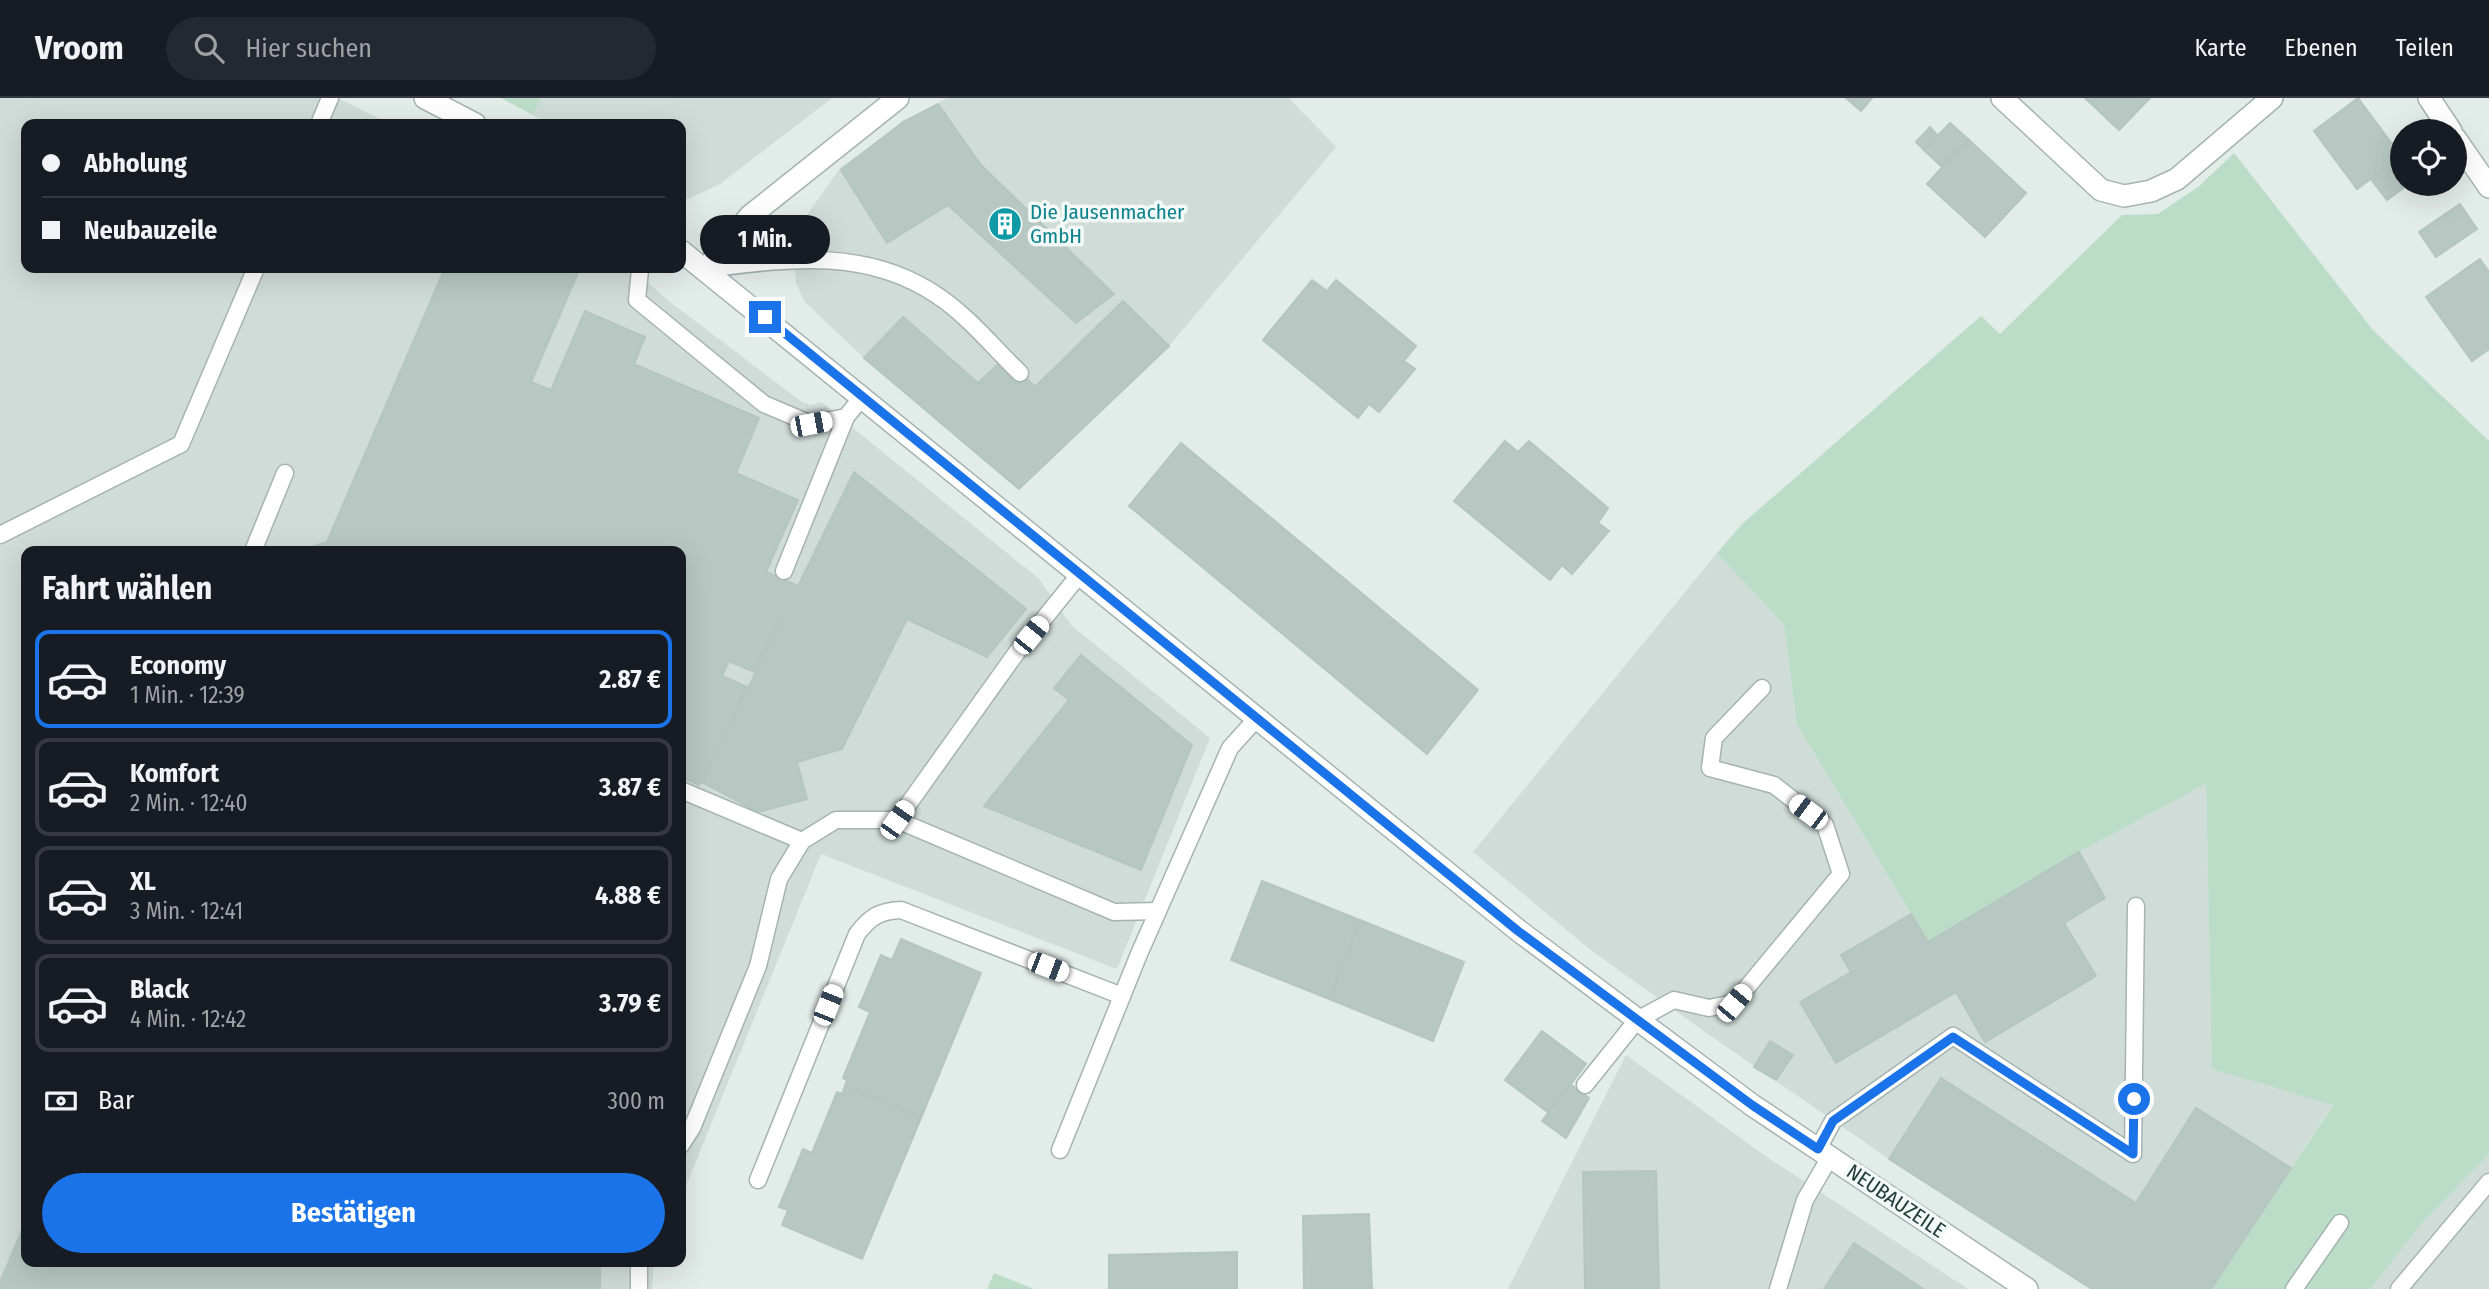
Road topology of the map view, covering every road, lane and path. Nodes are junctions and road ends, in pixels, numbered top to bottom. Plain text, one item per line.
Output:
1 (330, 98) edge
2 (425, 98) edge
3 (898, 98) edge
4 (2002, 98) edge
5 (2272, 98) edge
6 (2429, 98) edge
7 (321, 119) edge
8 (465, 119) edge
9 (2443, 119) edge
10 (2467, 155) edge
11 (2489, 187) edge
12 (686, 255) edge
13 (706, 269) junction
14 (254, 273) edge
15 (640, 273) edge
16 (1020, 373) dead end
17 (863, 396) junction
18 (846, 417) junction
19 (285, 473) dead end
20 (0, 535) edge
21 (255, 546) edge
22 (784, 571) dead end
23 (1080, 574) junction
24 (1762, 688) dead end
25 (1256, 718) junction
26 (686, 792) edge
27 (897, 820) junction
28 (802, 841) junction
29 (2136, 906) dead end
30 (1158, 911) junction
31 (1122, 996) junction
32 (1637, 1020) junction
33 (1585, 1085) dead end
34 (686, 1137) edge
35 (1060, 1150) dead end
36 (1824, 1153) junction
37 (758, 1180) dead end
38 (2489, 1182) edge
39 (2340, 1223) dead end
40 (639, 1267) edge
41 (2413, 1282) edge
42 (639, 1289) edge
43 (1778, 1289) edge
44 (2027, 1289) edge
45 (2294, 1289) edge
46 (2399, 1289) edge

1 - 7 lane
2 - 8 street
3 - 13 street
4 - 5 street
6 - 9 street
10 - 11 street
12 - 13 street, NEUBAUZEILE
13 - 16 lane
13 - 17 street, NEUBAUZEILE
14 - 20 lane
15 - 18 lane
17 - 18 lane
17 - 23 street, NEUBAUZEILE
18 - 22 lane
19 - 21 lane
23 - 25 street, NEUBAUZEILE
23 - 27 lane
24 - 32 lane
25 - 30 lane
25 - 32 street, NEUBAUZEILE
26 - 28 lane
27 - 28 lane
27 - 30 lane
28 - 34 lane
29 - 36 lane
30 - 31 lane
31 - 35 lane
31 - 37 lane
32 - 33 lane
32 - 36 street, NEUBAUZEILE
36 - 43 lane
36 - 44 street, NEUBAUZEILE
38 - 41 lane
39 - 45 lane
40 - 42 lane
41 - 46 lane

